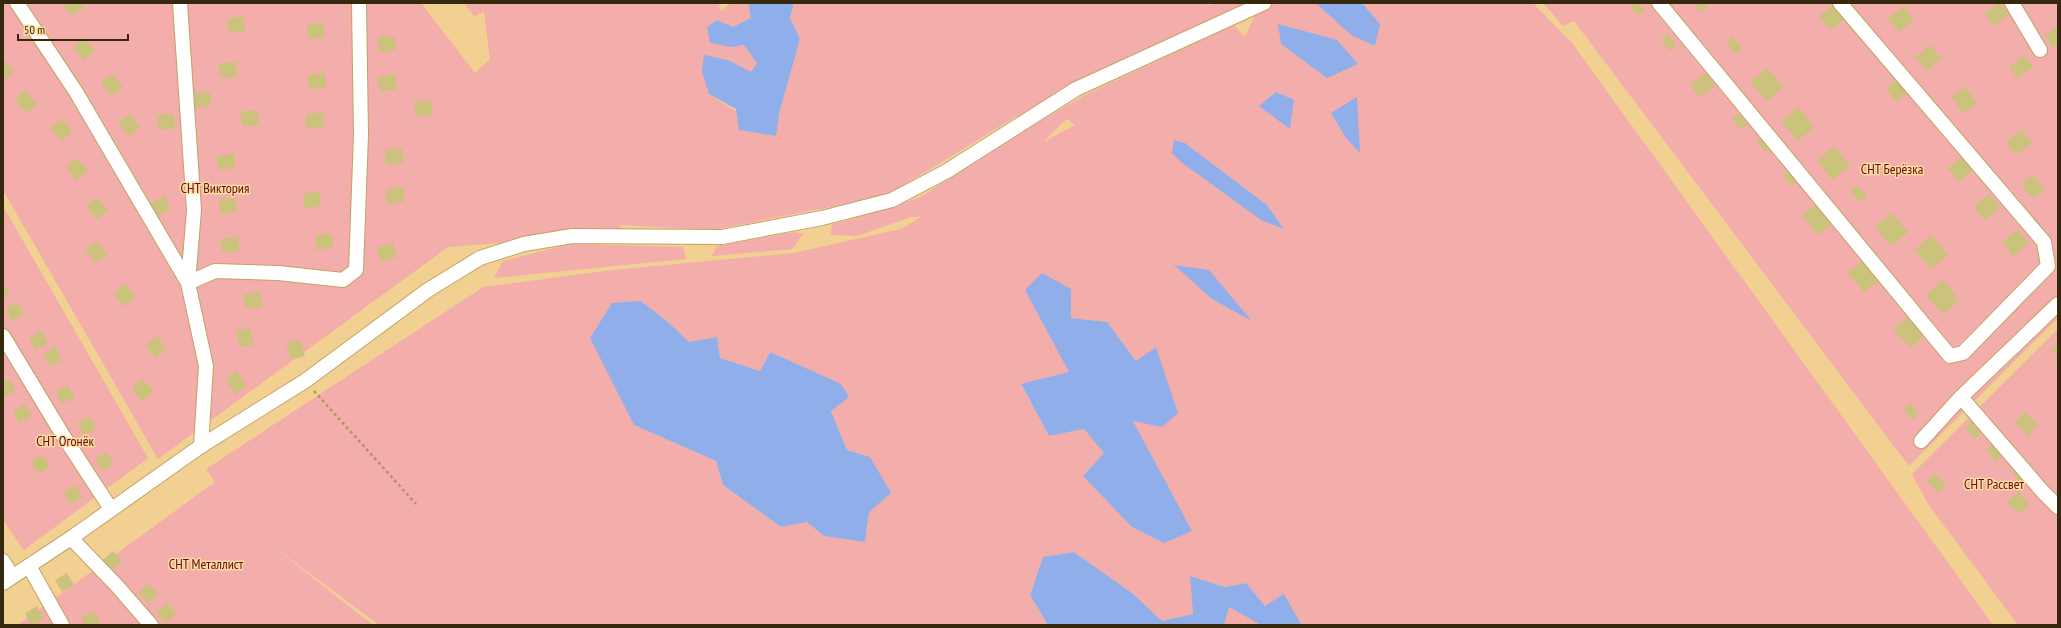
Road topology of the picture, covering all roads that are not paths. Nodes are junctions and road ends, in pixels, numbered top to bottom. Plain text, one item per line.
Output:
1 (17, 3) edge
2 (180, 3) edge
3 (359, 3) edge
4 (1264, 3) edge
5 (1659, 3) edge
6 (1840, 3) edge
7 (2012, 3) edge
8 (2040, 50) dead end
9 (188, 283) junction
10 (2058, 304) edge
11 (3, 336) edge
12 (1961, 397) junction
13 (1921, 441) dead end
14 (201, 446) junction
15 (2058, 507) edge
16 (111, 509) junction
17 (72, 538) junction
18 (3, 561) edge
19 (29, 566) junction
20 (8, 579) edge
21 (62, 625) edge
22 (151, 625) edge

1 - 9 street
2 - 9 street
3 - 9 street
4 - 14 street
5 - 6 street
7 - 8 street
9 - 14 street
10 - 12 street
11 - 16 street
12 - 13 street
12 - 15 street
14 - 16 street
16 - 17 street
17 - 19 street
17 - 22 street
18 - 20 street
19 - 20 street
19 - 21 street

